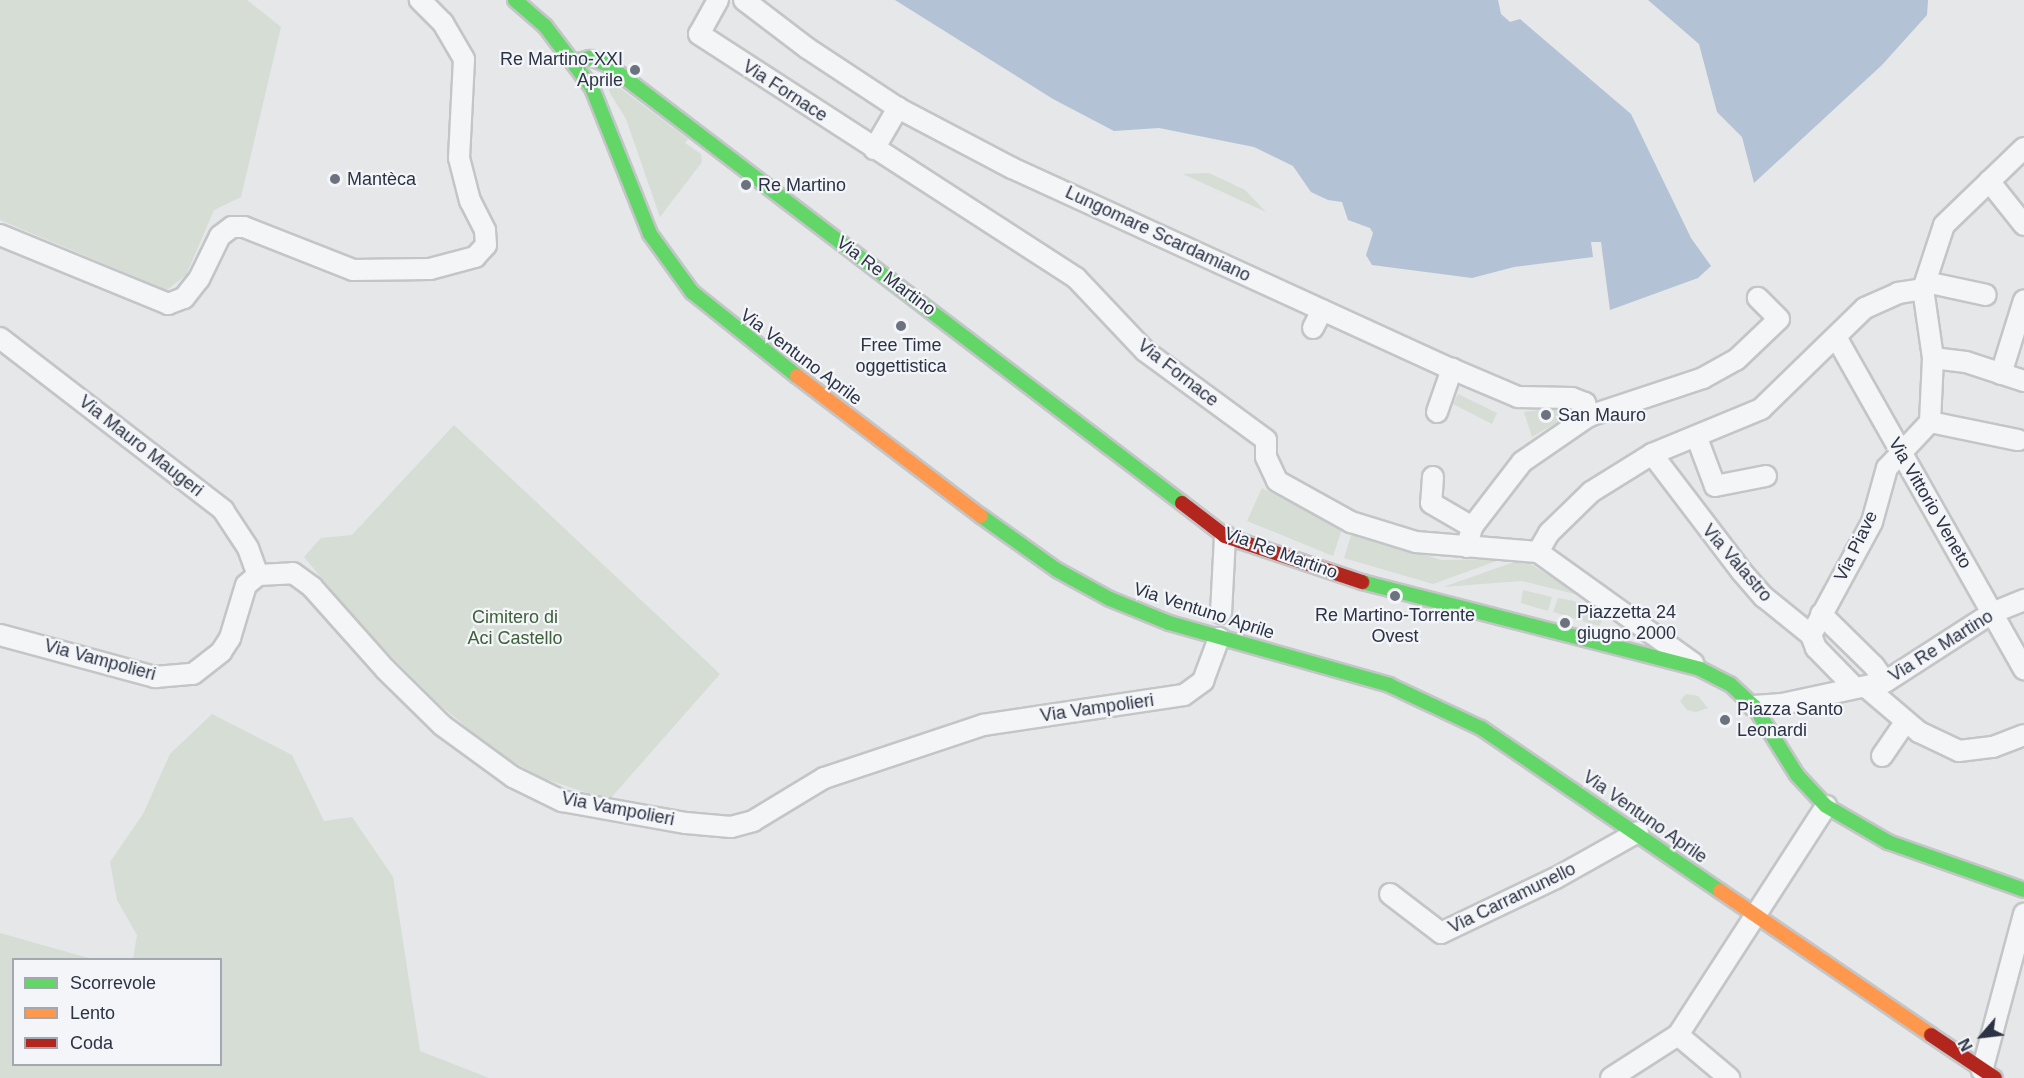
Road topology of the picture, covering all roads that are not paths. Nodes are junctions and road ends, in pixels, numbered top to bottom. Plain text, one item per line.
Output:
1 (420, 0) edge
2 (515, 0) edge
3 (717, 0) edge
4 (744, 0) edge
5 (575, 62) junction
6 (898, 108) junction
7 (2024, 148) edge
8 (874, 149) junction
9 (1989, 181) junction
10 (2024, 225) edge
11 (0, 235) edge
12 (1924, 286) junction
13 (1986, 295) dead end
14 (1758, 298) dead end
15 (2024, 300) edge
16 (1322, 310) junction
17 (1313, 328) dead end
18 (1836, 337) junction
19 (0, 338) edge
20 (1933, 358) junction
21 (1452, 369) junction
22 (2001, 374) junction
23 (2024, 381) edge
24 (1437, 412) dead end
25 (1589, 417) junction
26 (1930, 422) junction
27 (1697, 438) junction
28 (2018, 440) dead end
29 (1900, 451) junction
30 (1652, 454) junction
31 (1766, 476) dead end
32 (1433, 477) dead end
33 (1472, 527) junction
34 (1225, 536) junction
35 (1467, 547) junction
36 (1538, 552) junction
37 (258, 575) junction
38 (2024, 600) edge
39 (1221, 613) dead end
40 (1992, 613) junction
41 (1821, 614) junction
42 (0, 635) edge
43 (1811, 635) junction
44 (1219, 638) junction
45 (1700, 669) junction
46 (2024, 669) edge
47 (1885, 682) junction
48 (1861, 687) junction
49 (1754, 706) junction
50 (1906, 721) junction
51 (2024, 736) edge
52 (1882, 756) dead end
53 (1826, 806) junction
54 (1638, 832) junction
55 (2024, 890) edge
56 (1390, 894) dead end
57 (2024, 914) edge
58 (1754, 915) junction
59 (1678, 1035) junction
60 (1989, 1074) edge
61 (1611, 1078) edge
62 (1729, 1078) edge

1 - 11 street
2 - 5 main road, Via Ventuno Aprile
3 - 8 street, Via Fornace
4 - 6 street, Lungomare Scardamiano
5 - 34 main road, Via Re Martino
5 - 44 main road, Via Ventuno Aprile
6 - 8 street
6 - 16 street, Lungomare Scardamiano
7 - 9 street
8 - 35 street, Via Fornace
9 - 10 street
9 - 12 street
12 - 13 street
12 - 18 street
12 - 20 street
14 - 25 street
15 - 22 street
16 - 17 street
16 - 21 street, Lungomare Scardamiano
18 - 27 street
18 - 29 street, Via Vittorio Veneto
19 - 37 street, Via Mauro Maugeri
20 - 22 street
20 - 26 street
21 - 24 street
21 - 25 street, Lungomare Scardamiano
22 - 23 street
25 - 33 street
26 - 28 street
26 - 29 street, Via Piave
27 - 30 street
27 - 31 street
29 - 40 street, Via Vittorio Veneto
29 - 41 street, Via Piave
30 - 36 street
30 - 43 street, Via Valastro
32 - 33 street
33 - 35 street
34 - 39 street
34 - 45 main road, Via Re Martino
35 - 36 street, Via Fornace
36 - 45 street
37 - 42 street, Via Vampolieri
37 - 44 street, Via Vampolieri
38 - 40 street, Via Re Martino
40 - 46 street, Via Vittorio Veneto
40 - 47 street, Via Re Martino
41 - 43 street, Via Piave
41 - 47 street
43 - 48 street, Via Valastro
44 - 54 main road, Via Ventuno Aprile
45 - 49 main road, Via Re Martino
47 - 48 street, Via Re Martino
48 - 49 street, Via Re Martino
48 - 50 street, Via Valastro
49 - 53 main road
50 - 51 street, Via Valastro
50 - 52 street
53 - 55 main road
53 - 58 street
54 - 56 street, Via Carramunello
54 - 58 main road, Via Ventuno Aprile
57 - 60 street
58 - 59 street
58 - 60 main road, Via Ventuno Aprile
59 - 61 street
59 - 62 street

